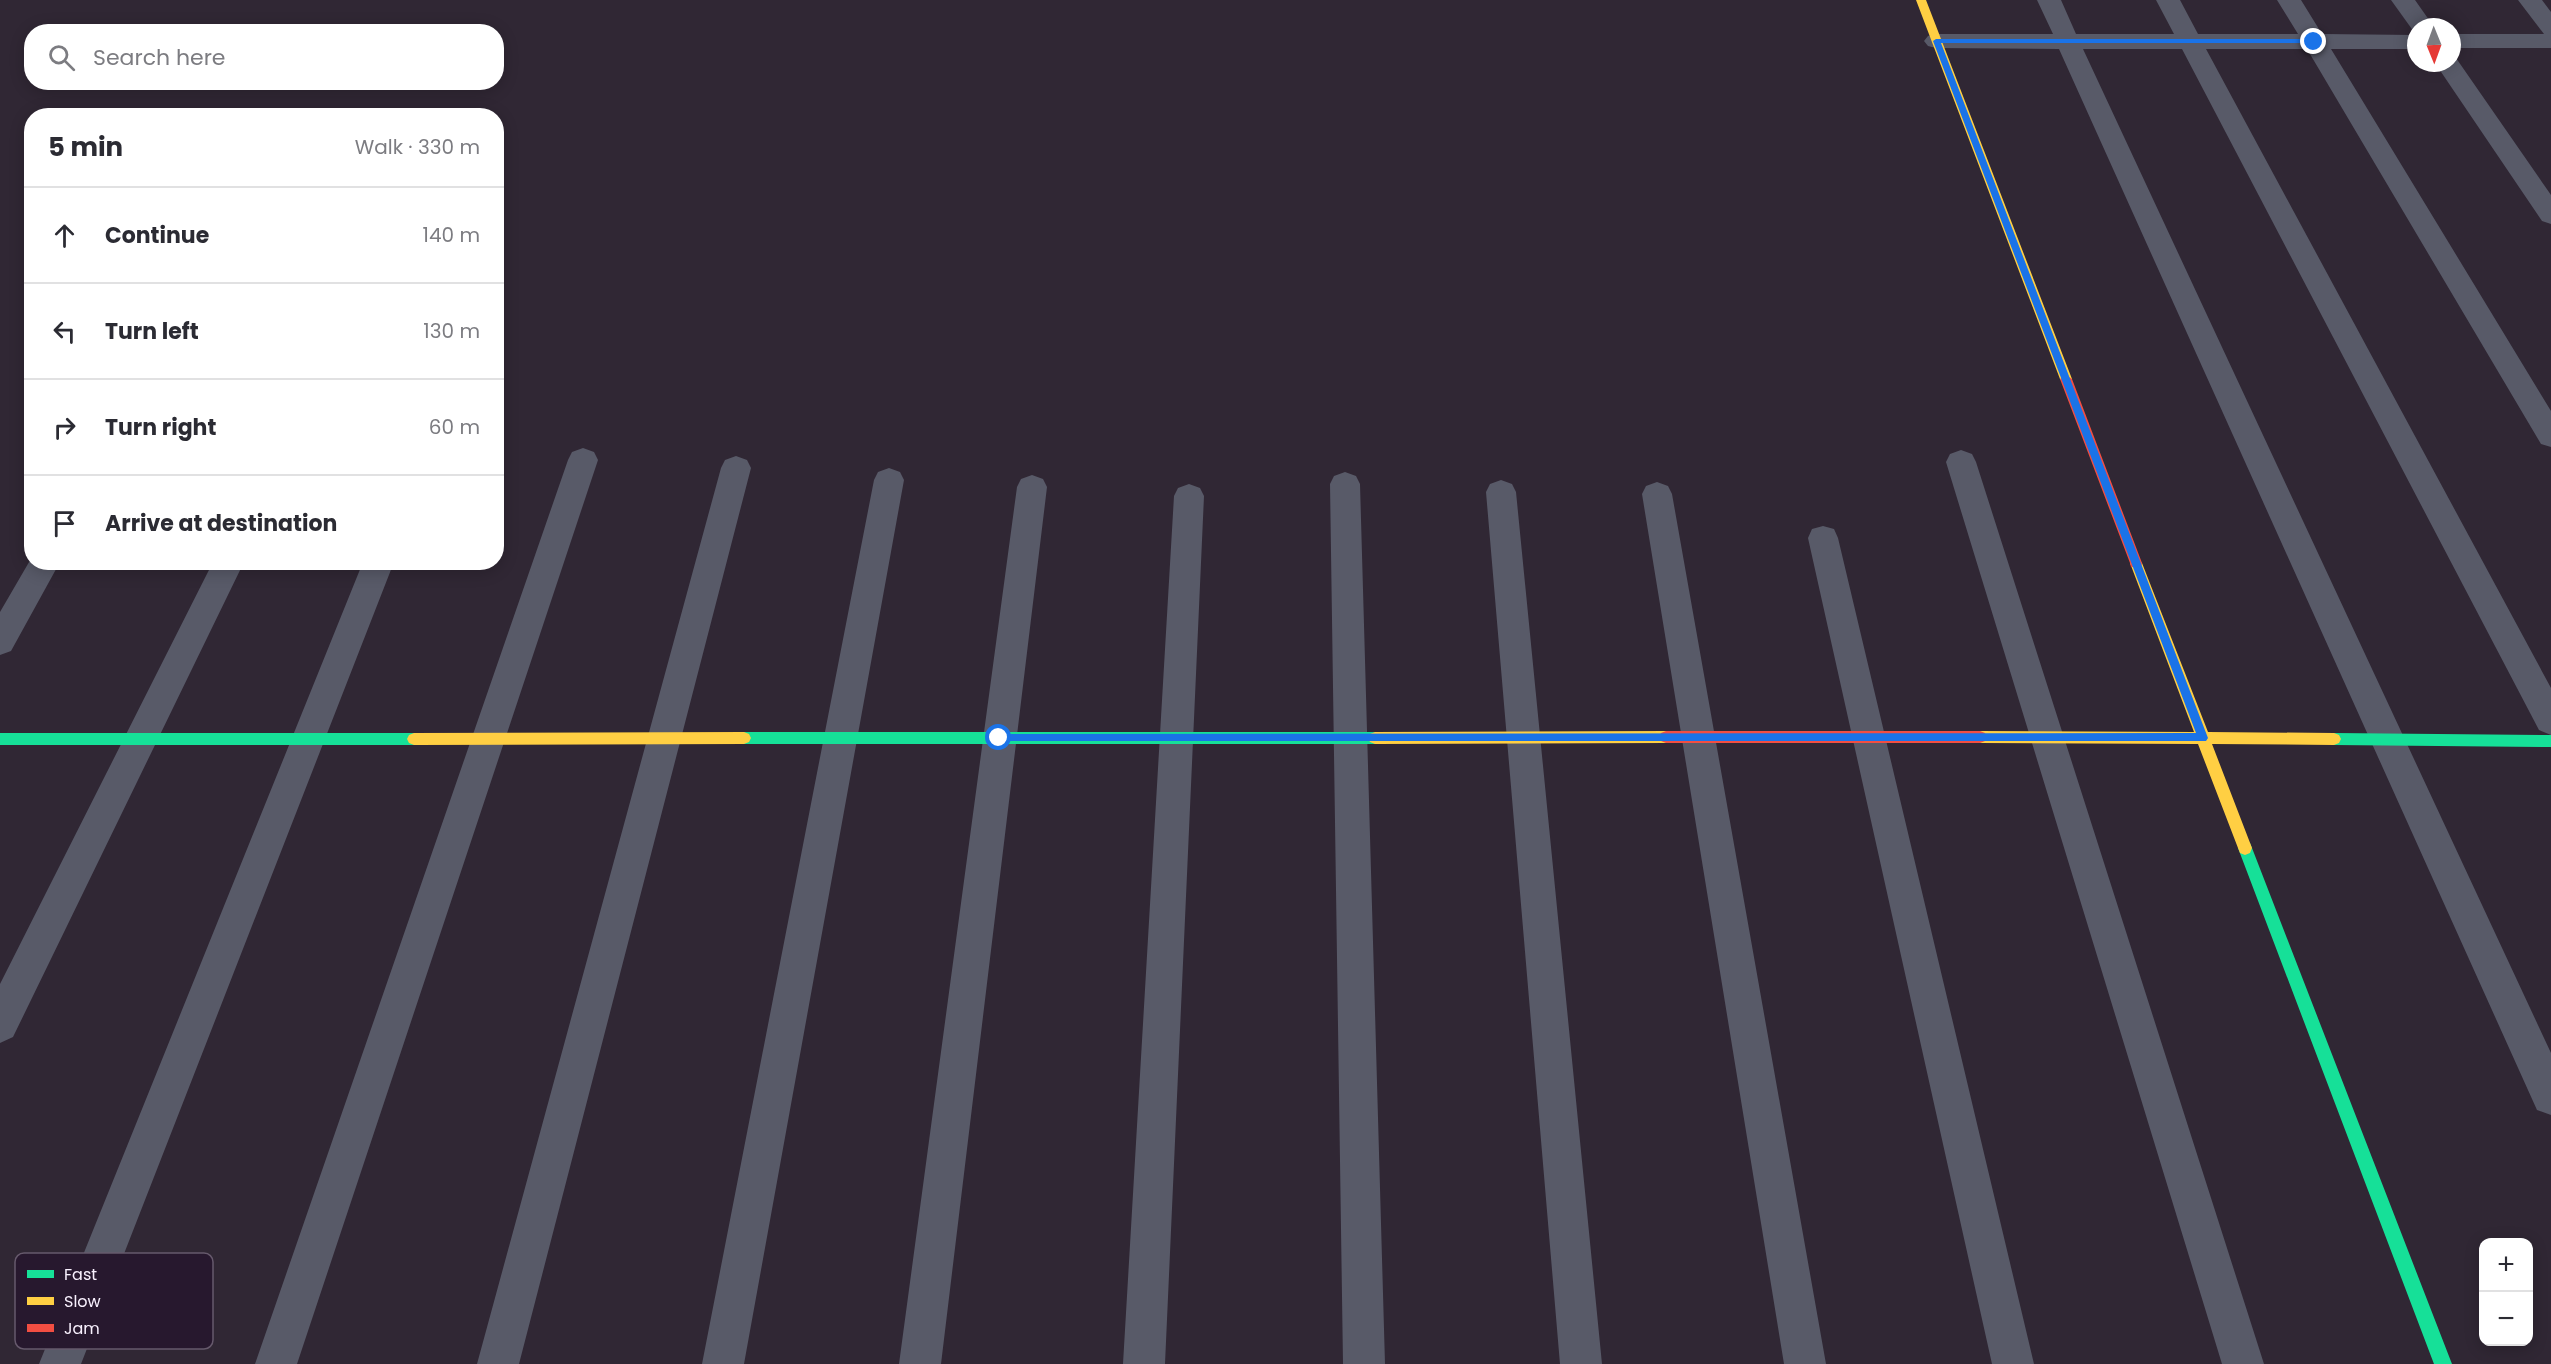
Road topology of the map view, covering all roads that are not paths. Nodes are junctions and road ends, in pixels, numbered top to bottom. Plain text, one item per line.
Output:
1 (1921, 0) edge
2 (2049, 0) edge
3 (2168, 0) edge
4 (2289, 0) edge
5 (2403, 0) edge
6 (2530, 0) edge
7 (2416, 18) edge
8 (2551, 28) edge
9 (2067, 40) junction
10 (1936, 41) junction
11 (2190, 41) junction
12 (2551, 41) edge
13 (2314, 42) junction
14 (2407, 42) edge
15 (2461, 42) edge
16 (2453, 72) edge
17 (2551, 215) edge
18 (2551, 436) edge
19 (583, 460) dead end
20 (1961, 462) dead end
21 (736, 468) dead end
22 (889, 480) dead end
23 (1345, 484) dead end
24 (1032, 487) dead end
25 (1501, 492) dead end
26 (1657, 494) dead end
27 (1189, 496) dead end
28 (1823, 538) dead end
29 (40, 570) edge
30 (225, 570) edge
31 (376, 570) edge
32 (0, 641) edge
33 (2551, 720) edge
34 (2047, 737) junction
35 (999, 738) junction
36 (1175, 738) junction
37 (1350, 738) junction
38 (1524, 738) junction
39 (1698, 738) junction
40 (1870, 738) junction
41 (2203, 738) junction
42 (0, 739) edge
43 (141, 739) junction
44 (308, 739) junction
45 (489, 739) junction
46 (664, 739) junction
47 (841, 739) junction
48 (2387, 739) junction
49 (2551, 741) edge
50 (0, 1024) edge
51 (2551, 1096) edge
52 (104, 1253) edge
53 (66, 1349) edge
54 (60, 1364) edge
55 (276, 1364) edge
56 (498, 1364) edge
57 (723, 1364) edge
58 (920, 1364) edge
59 (1144, 1364) edge
60 (1364, 1364) edge
61 (1581, 1364) edge
62 (1805, 1364) edge
63 (2013, 1364) edge
64 (2243, 1364) edge
65 (2443, 1364) edge

1 - 10 street
2 - 9 street
3 - 11 street
4 - 13 street
5 - 7 street
6 - 8 street
9 - 10 street
9 - 11 street
9 - 48 street
10 - 41 street
11 - 13 street
11 - 33 street
12 - 15 street
13 - 14 street
13 - 18 street
16 - 17 street
19 - 45 street
20 - 34 street
21 - 46 street
22 - 47 street
23 - 37 street
24 - 35 street
25 - 38 street
26 - 39 street
27 - 36 street
28 - 40 street
29 - 32 street
30 - 43 street
31 - 44 street
34 - 40 street
34 - 41 street
34 - 64 street
35 - 36 street
35 - 47 street
35 - 58 street
36 - 37 street
36 - 59 street
37 - 38 street
37 - 60 street
38 - 39 street
38 - 61 street
39 - 40 street
39 - 62 street
40 - 63 street
41 - 48 street
41 - 65 street
42 - 43 street
43 - 44 street
43 - 50 street
44 - 45 street
44 - 52 street
45 - 46 street
45 - 55 street
46 - 47 street
46 - 56 street
47 - 57 street
48 - 49 street
48 - 51 street
53 - 54 street

